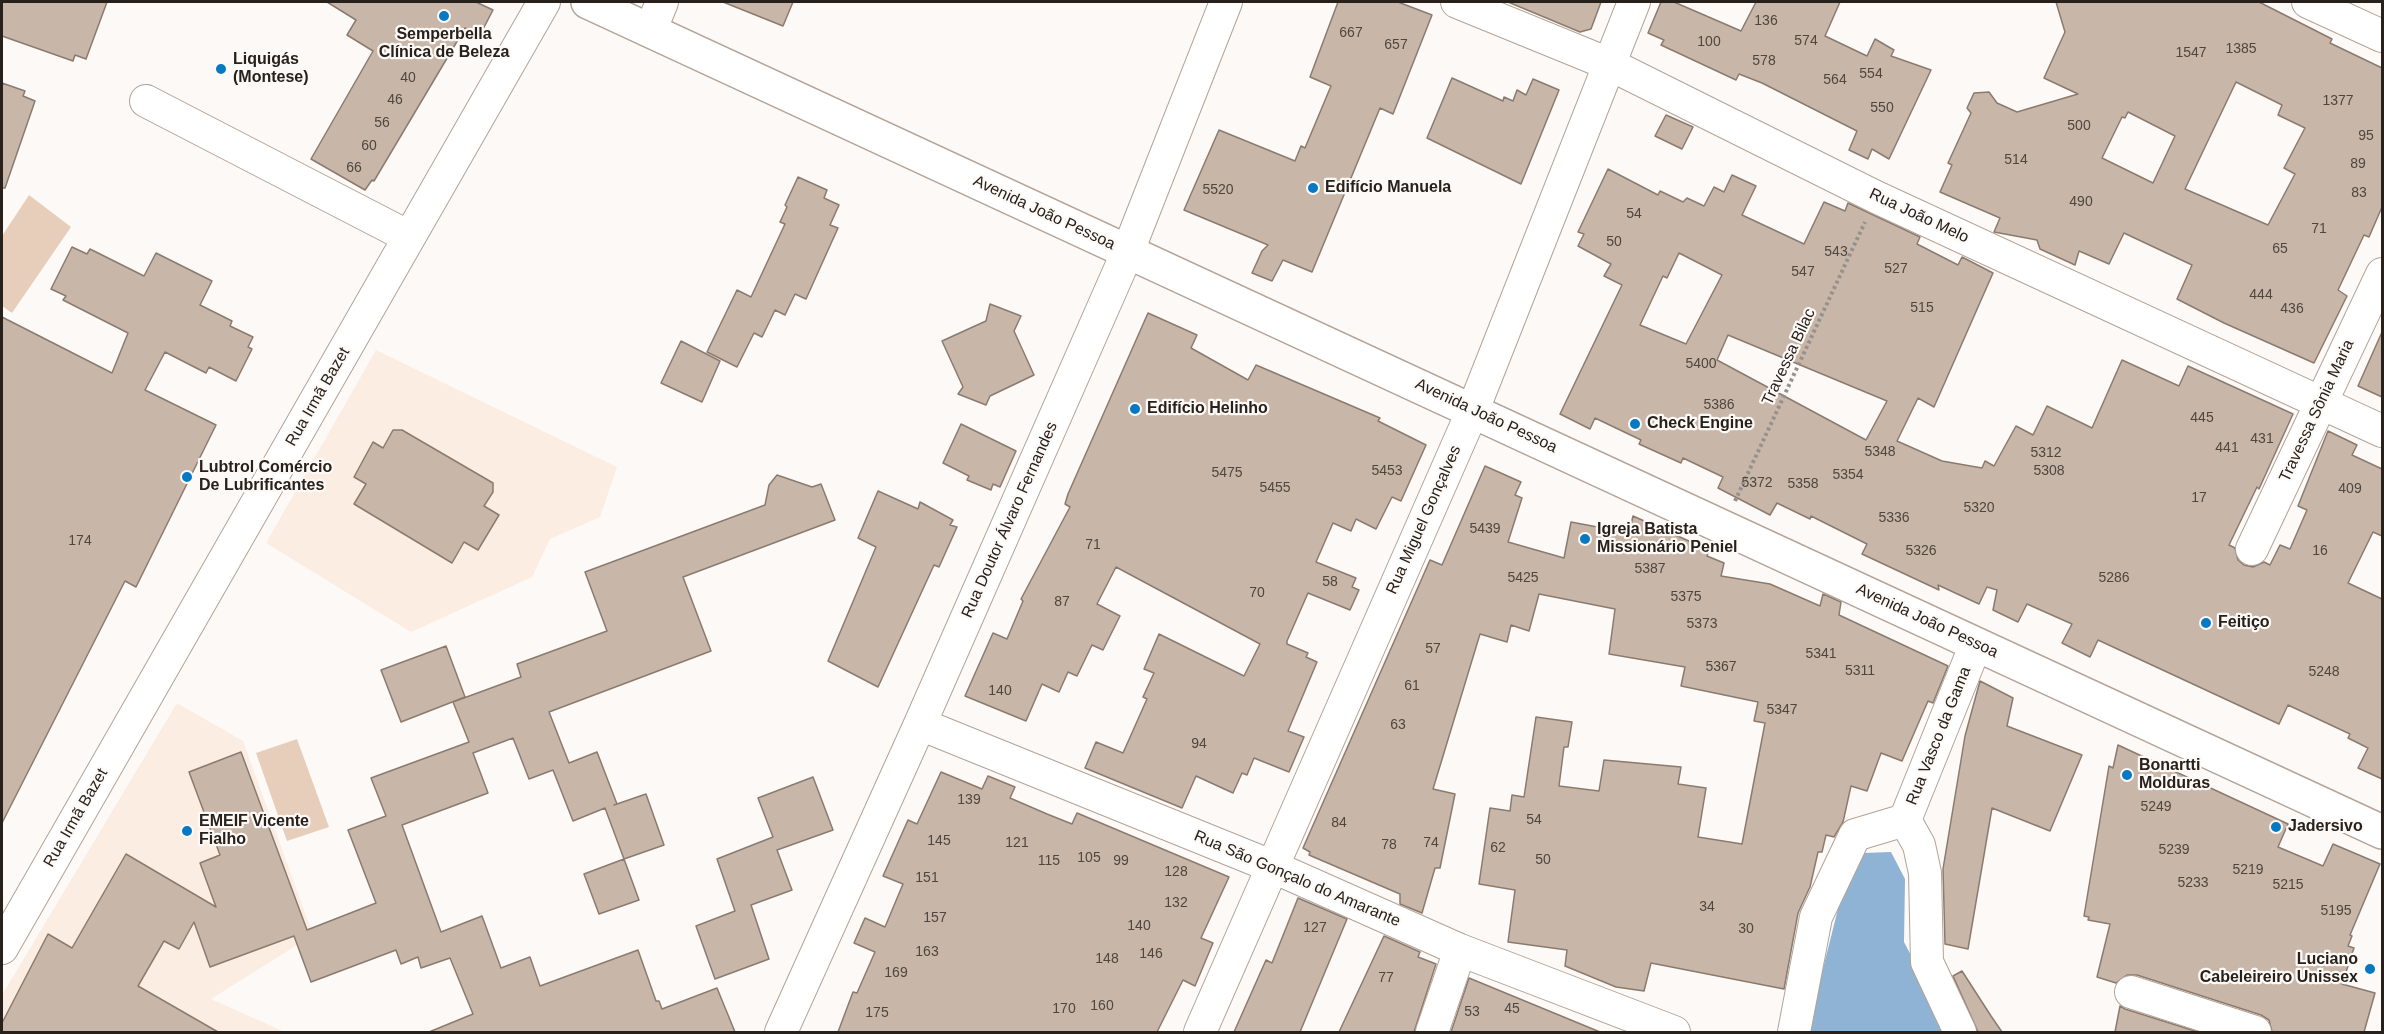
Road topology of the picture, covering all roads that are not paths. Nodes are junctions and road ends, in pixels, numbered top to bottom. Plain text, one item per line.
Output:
1 (544, 2) edge
2 (588, 2) edge
3 (1226, 2) edge
4 (1457, 2) edge
5 (1634, 2) edge
6 (2308, 2) edge
7 (657, 15) edge
8 (2382, 36) edge
9 (1609, 64) junction
10 (146, 101) dead end
11 (409, 237) junction
12 (1128, 251) junction
13 (2382, 274) edge
14 (2320, 401) junction
15 (1473, 410) junction
16 (2382, 431) edge
17 (2252, 549) dead end
18 (1976, 644) junction
19 (920, 724) junction
20 (1905, 820) junction
21 (2382, 832) edge
22 (1270, 866) junction
23 (2, 948) edge
24 (1460, 950) junction
25 (2131, 992) dead end
26 (780, 1032) edge
27 (1200, 1032) edge
28 (1432, 1032) edge
29 (1674, 1032) edge
30 (1794, 1032) edge
31 (1960, 1032) edge
32 (2255, 1032) edge

1 - 11 street, Rua Irmã Bazet
2 - 7 main road, Avenida João Pessoa
3 - 12 street, Rua Doutor Álvaro Fernandes
4 - 9 street, Rua João Melo
5 - 9 street, Rua Miguel Gonçalves
6 - 8 street
7 - 12 main road, Avenida João Pessoa
9 - 14 street, Rua João Melo
9 - 15 street, Rua Miguel Gonçalves
10 - 11 street
11 - 23 street, Rua Irmã Bazet
12 - 15 main road, Avenida João Pessoa
12 - 19 street, Rua Doutor Álvaro Fernandes
13 - 14 street, Travessa Sônia Maria
14 - 16 street, Rua João Melo
14 - 17 street, Travessa Sônia Maria
15 - 18 main road, Avenida João Pessoa
15 - 22 street, Rua Miguel Gonçalves
18 - 20 street, Rua Vasco da Gama
18 - 21 main road, Avenida João Pessoa
19 - 22 street, Rua São Gonçalo do Amarante
19 - 26 street, Rua Doutor Álvaro Fernandes
20 - 30 street, Rua Vasco da Gama
20 - 31 street
22 - 24 street, Rua São Gonçalo do Amarante
22 - 27 street, Rua Miguel Gonçalves
24 - 28 street
24 - 29 street, Rua São Gonçalo do Amarante
25 - 32 street

